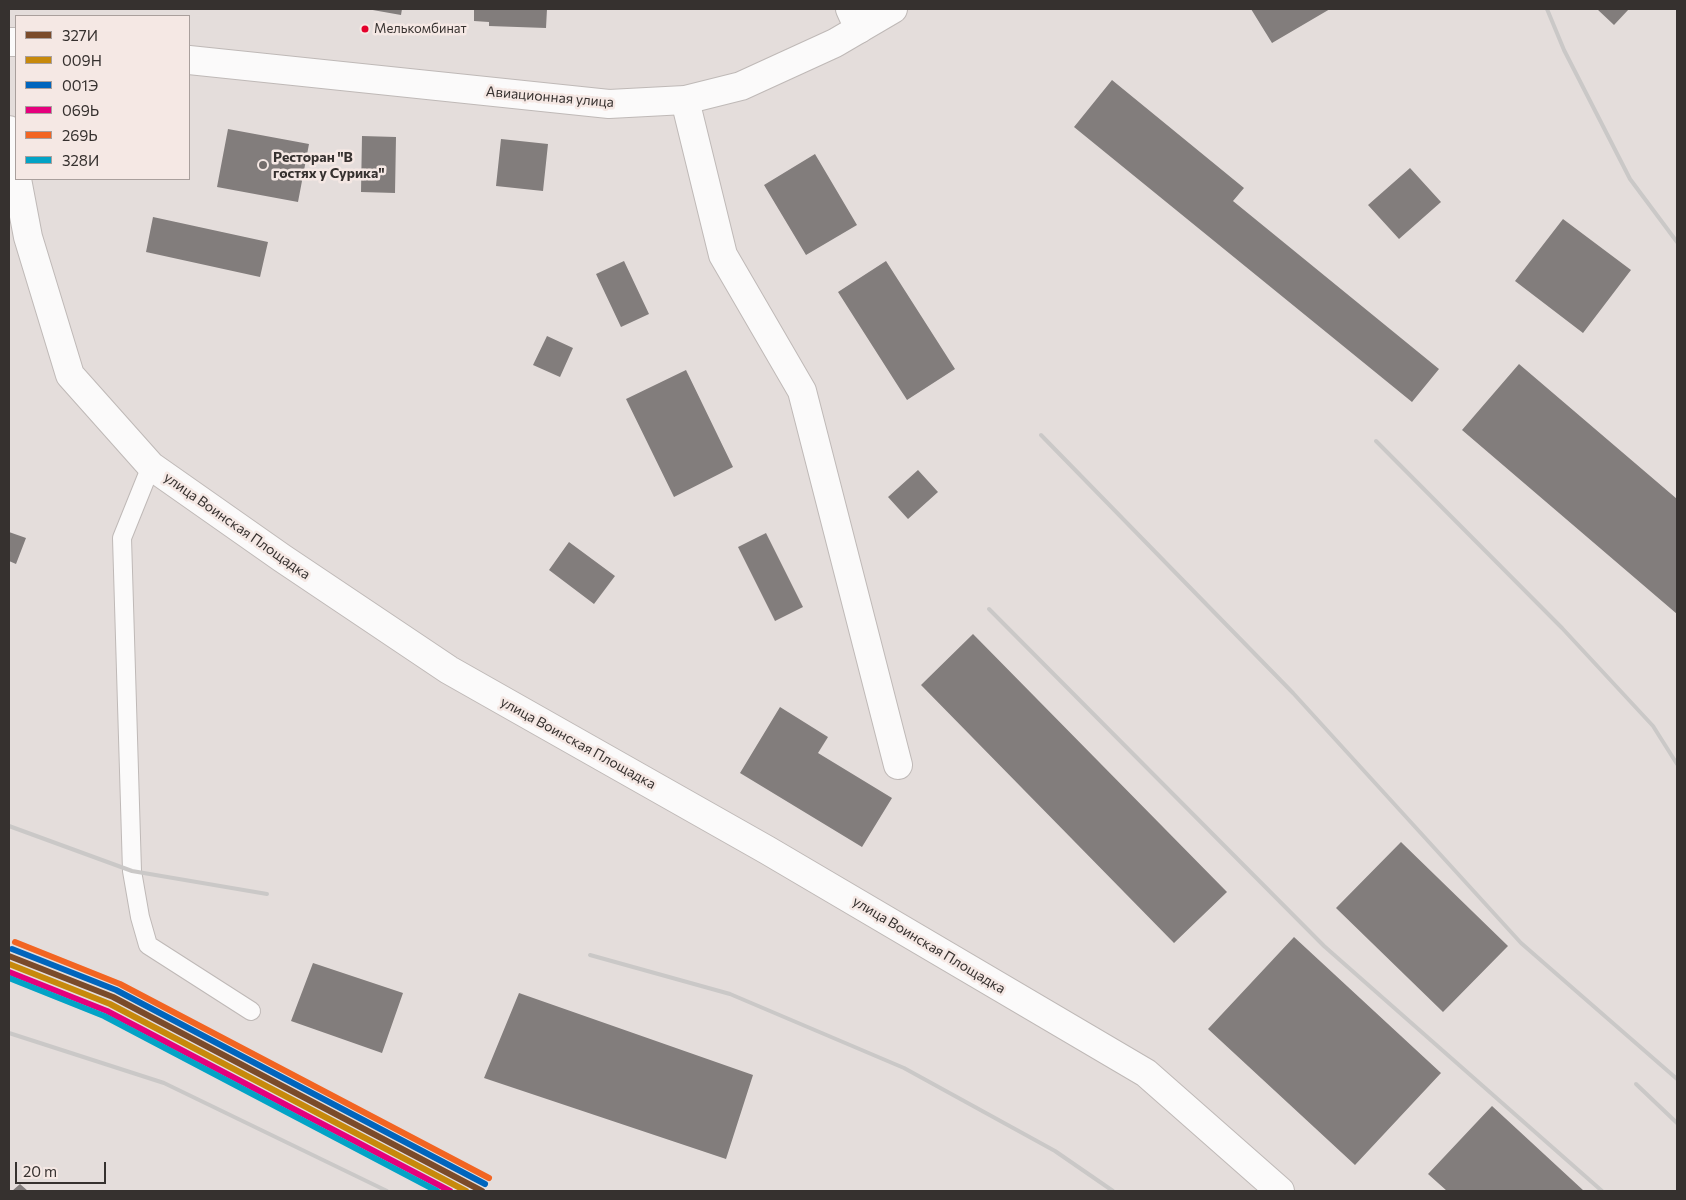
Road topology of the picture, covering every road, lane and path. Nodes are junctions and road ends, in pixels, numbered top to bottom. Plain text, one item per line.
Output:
1 (892, 9) edge
2 (854, 19) edge
3 (190, 60) edge
4 (686, 100) junction
5 (9, 130) edge
6 (15, 166) edge
7 (16, 200) edge
8 (151, 466) junction
9 (898, 765) dead end
10 (251, 1011) dead end
11 (1280, 1191) edge

1 - 2 street, Авиационная улица
2 - 4 street, Авиационная улица
3 - 4 street, Авиационная улица
4 - 9 street
5 - 6 street
7 - 8 street, улица Воинская Площадка
8 - 10 lane
8 - 11 street, улица Воинская Площадка

